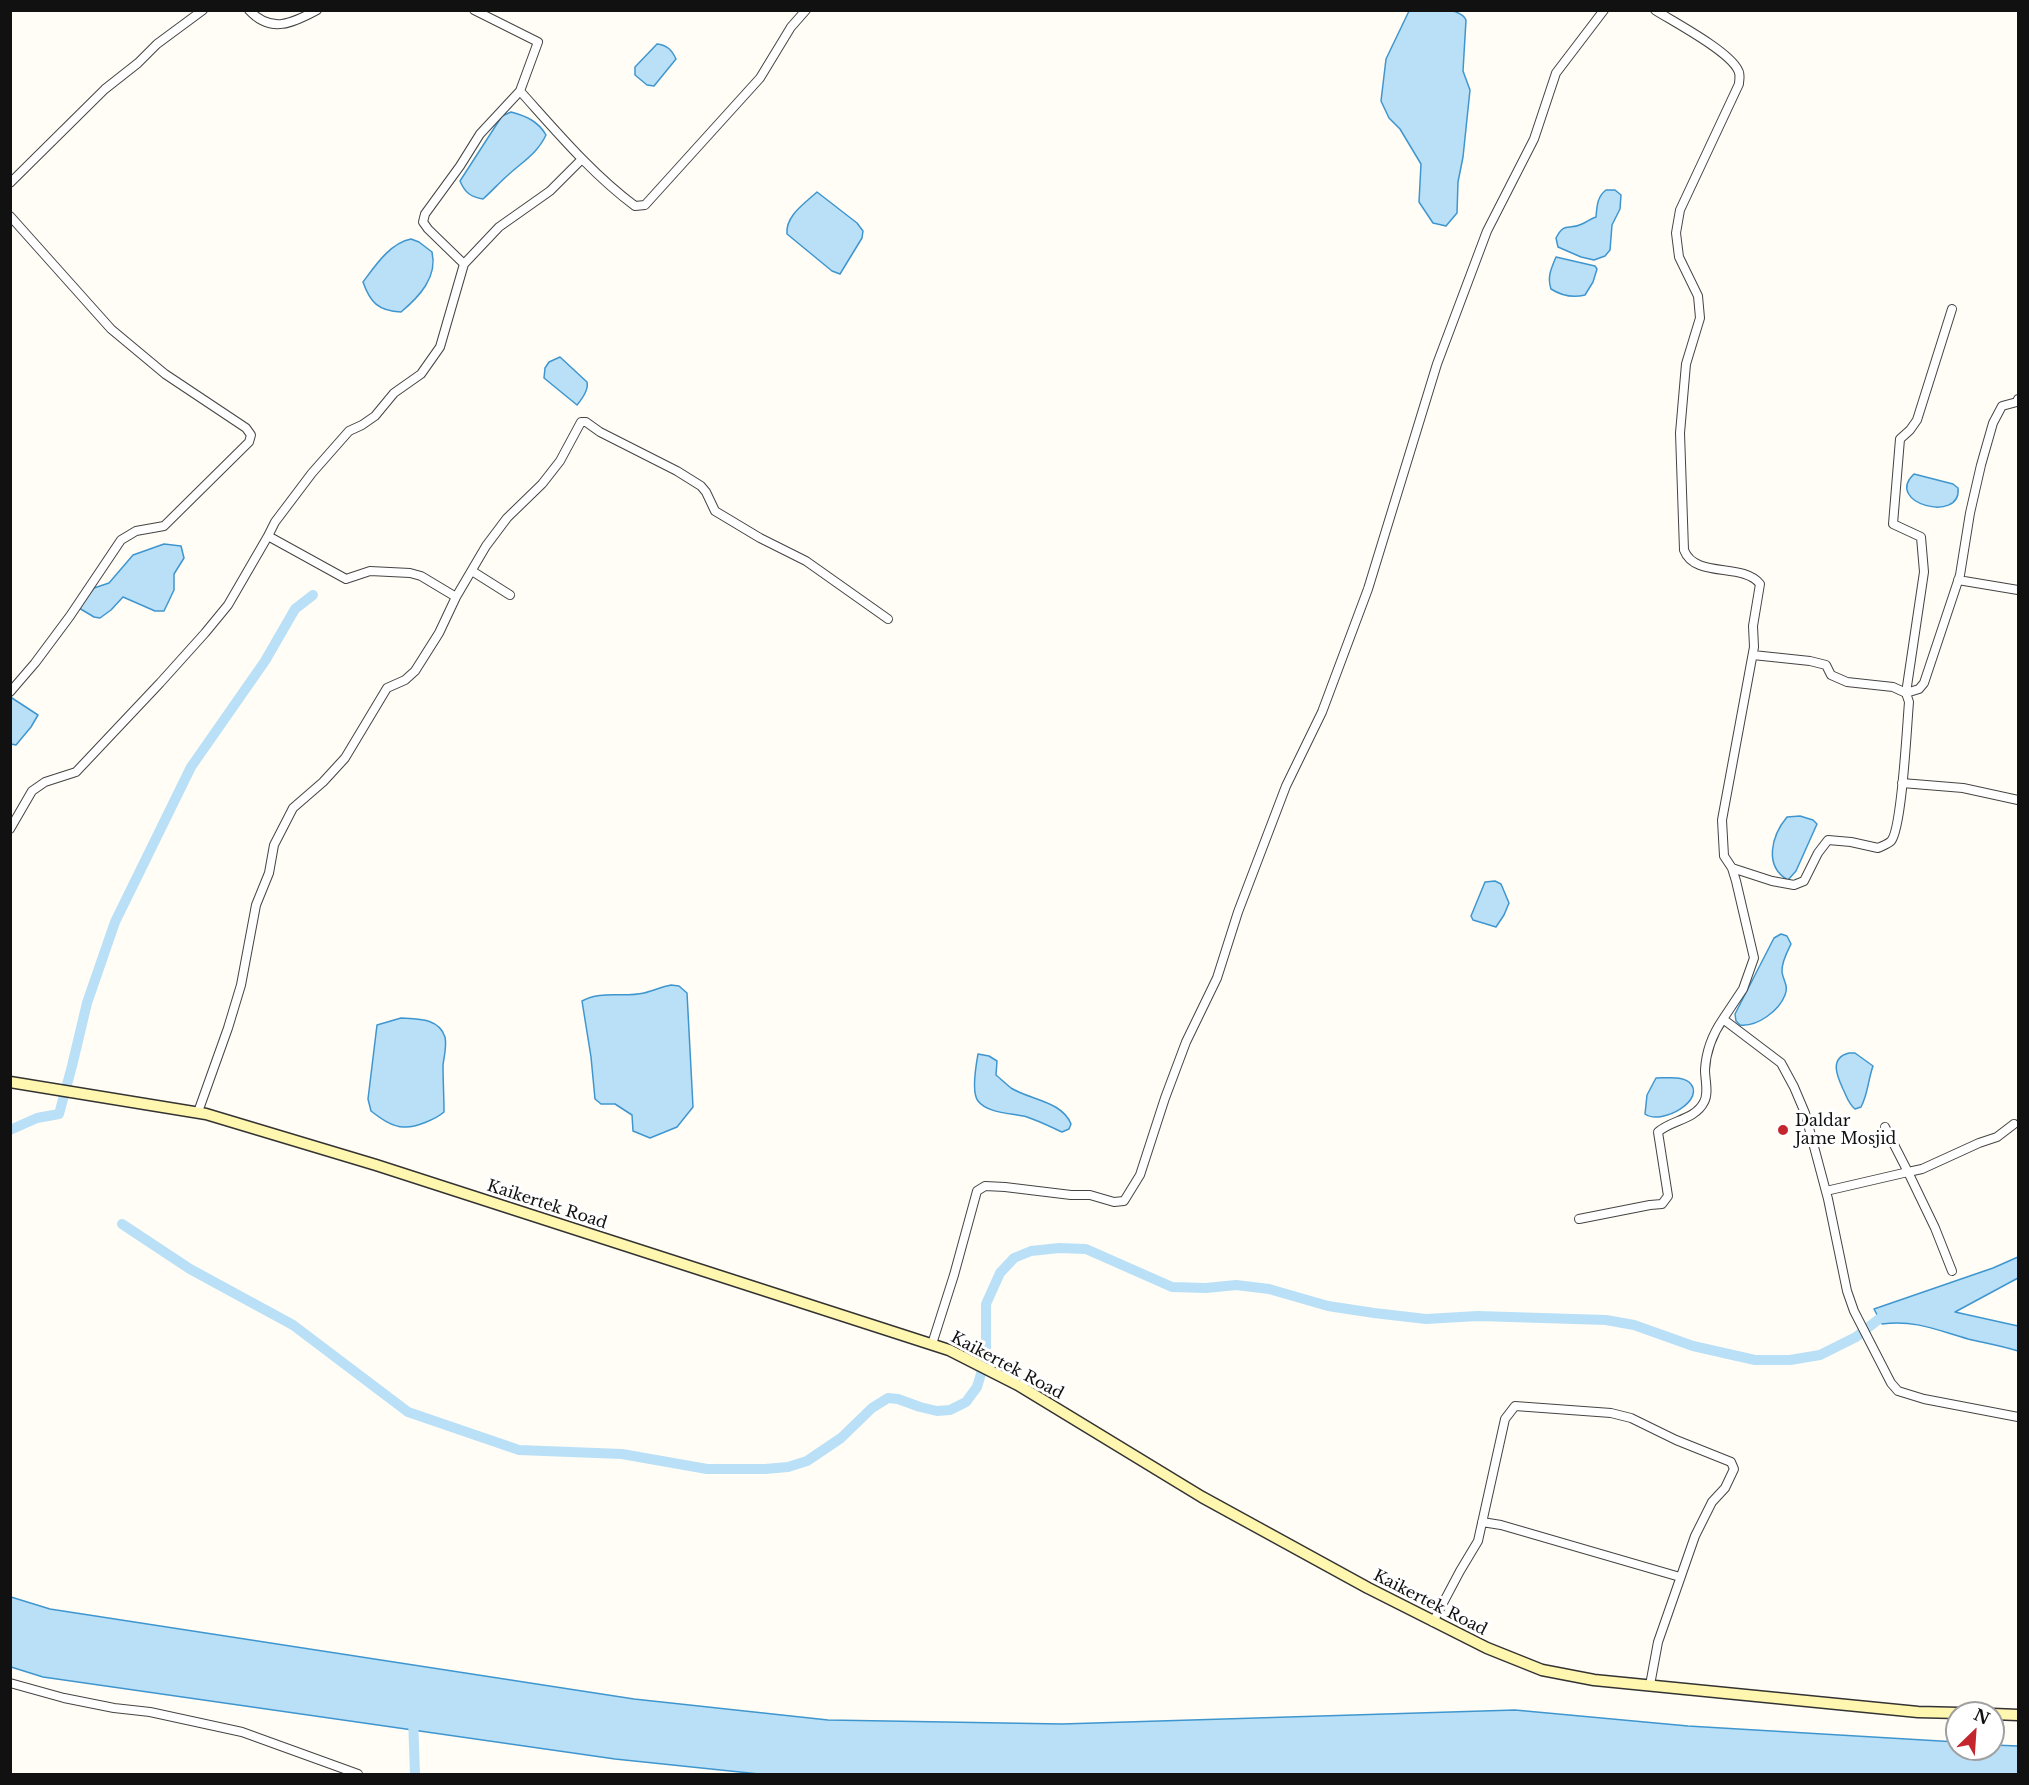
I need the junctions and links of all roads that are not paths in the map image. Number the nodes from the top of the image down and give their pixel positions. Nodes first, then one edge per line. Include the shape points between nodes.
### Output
1 (203, 10) edge
2 (249, 10) edge
3 (317, 10) edge
4 (474, 10) edge
5 (806, 10) edge
6 (1605, 10) edge
7 (1655, 10) edge
8 (520, 91) junction
9 (582, 159) junction
10 (10, 183) edge
11 (10, 216) edge
12 (464, 264) junction
13 (1952, 309) dead end
14 (2019, 399) edge
15 (268, 536) junction
16 (472, 571) junction
17 (1958, 580) junction
18 (2019, 590) edge
19 (510, 595) dead end
20 (456, 597) junction
21 (888, 619) dead end
22 (1753, 655) junction
23 (10, 692) edge
24 (1906, 693) junction
25 (1902, 783) junction
26 (2019, 800) edge
27 (10, 829) edge
28 (1732, 868) junction
29 (1723, 1018) junction
30 (10, 1082) edge
31 (198, 1112) junction
32 (2014, 1124) dead end
33 (1885, 1127) dead end
34 (1908, 1172) junction
35 (1826, 1191) junction
36 (1579, 1219) dead end
37 (1952, 1271) dead end
38 (932, 1344) junction
39 (2019, 1417) edge
40 (1482, 1521) junction
41 (1680, 1577) junction
42 (1433, 1622) junction
43 (10, 1683) edge
44 (1650, 1685) junction
45 (1945, 1713) edge
46 (358, 1774) edge

1 - 10 street via 105,89
2 - 3 street via 257,19 272,25 293,23
4 - 8 street via 538,42
5 - 9 street via 760,78 645,205 635,206
6 - 38 street via 1556,73 1534,139 1487,231 1437,364 1368,589 1322,712 1270,827 1217,978 1186,1042 1140,1175 1124,1201 1114,1202 1090,1195 1005,1187 985,1186 977,1191
7 - 22 street via 1720,52 1740,74 1739,84 1680,210 1676,233 1679,257 1698,296 1700,318 1686,364 1680,433 1684,550 1696,563 1755,577 1760,584
8 - 9 street
8 - 12 street via 480,134 424,214 423,222 428,229
9 - 12 street via 550,191 499,227
11 - 23 street via 111,329 165,374 251,435 249,442 164,526 136,531 121,540 70,616
12 - 15 street via 440,347 421,374 394,393 375,416 349,431 312,473
13 - 24 street via 1917,420 1900,439 1893,524 1920,537 1924,572
14 - 17 street via 2002,406 1993,423
15 - 20 street via 346,579 370,571 410,573
15 - 27 street via 228,605 205,633 76,772 45,782 32,791
16 - 19 street
16 - 20 street
16 - 21 street via 486,546 542,484 581,422 586,422 700,486 715,511 806,561
17 - 18 street
17 - 24 street via 1924,683 1919,690
20 - 31 street via 415,672 387,688 345,758 288,817 274,845 256,905 241,985
22 - 24 street via 1810,661 1826,665 1831,675 1847,682 1893,687
22 - 28 street via 1722,820 1724,856
24 - 25 street via 1909,702
25 - 26 street via 1963,788
25 - 28 street via 1897,827 1891,841 1878,848 1828,840 1804,881 1794,885
28 - 29 street via 1754,958 1743,989
29 - 35 street via 1780,1063 1805,1113
29 - 36 street via 1709,1043 1704,1103 1690,1116 1658,1132 1668,1196 1662,1204
30 - 31 main road, Kaikertek Road
31 - 38 main road, Kaikertek Road via 376,1165
32 - 34 street via 1997,1137
33 - 34 street
34 - 35 street
34 - 37 street
35 - 39 street via 1847,1291 1891,1383 1898,1391 1924,1399
38 - 42 main road, Kaikertek Road via 1018,1385 1202,1497
40 - 41 street
40 - 41 street via 1505,1419 1515,1406 1631,1418 1734,1465 1732,1477 1712,1502 1695,1536
40 - 42 street via 1478,1541
41 - 44 street via 1658,1642
42 - 44 main road, Kaikertek Road via 1551,1673
43 - 46 street via 64,1698 242,1732
44 - 45 main road, Kaikertek Road

